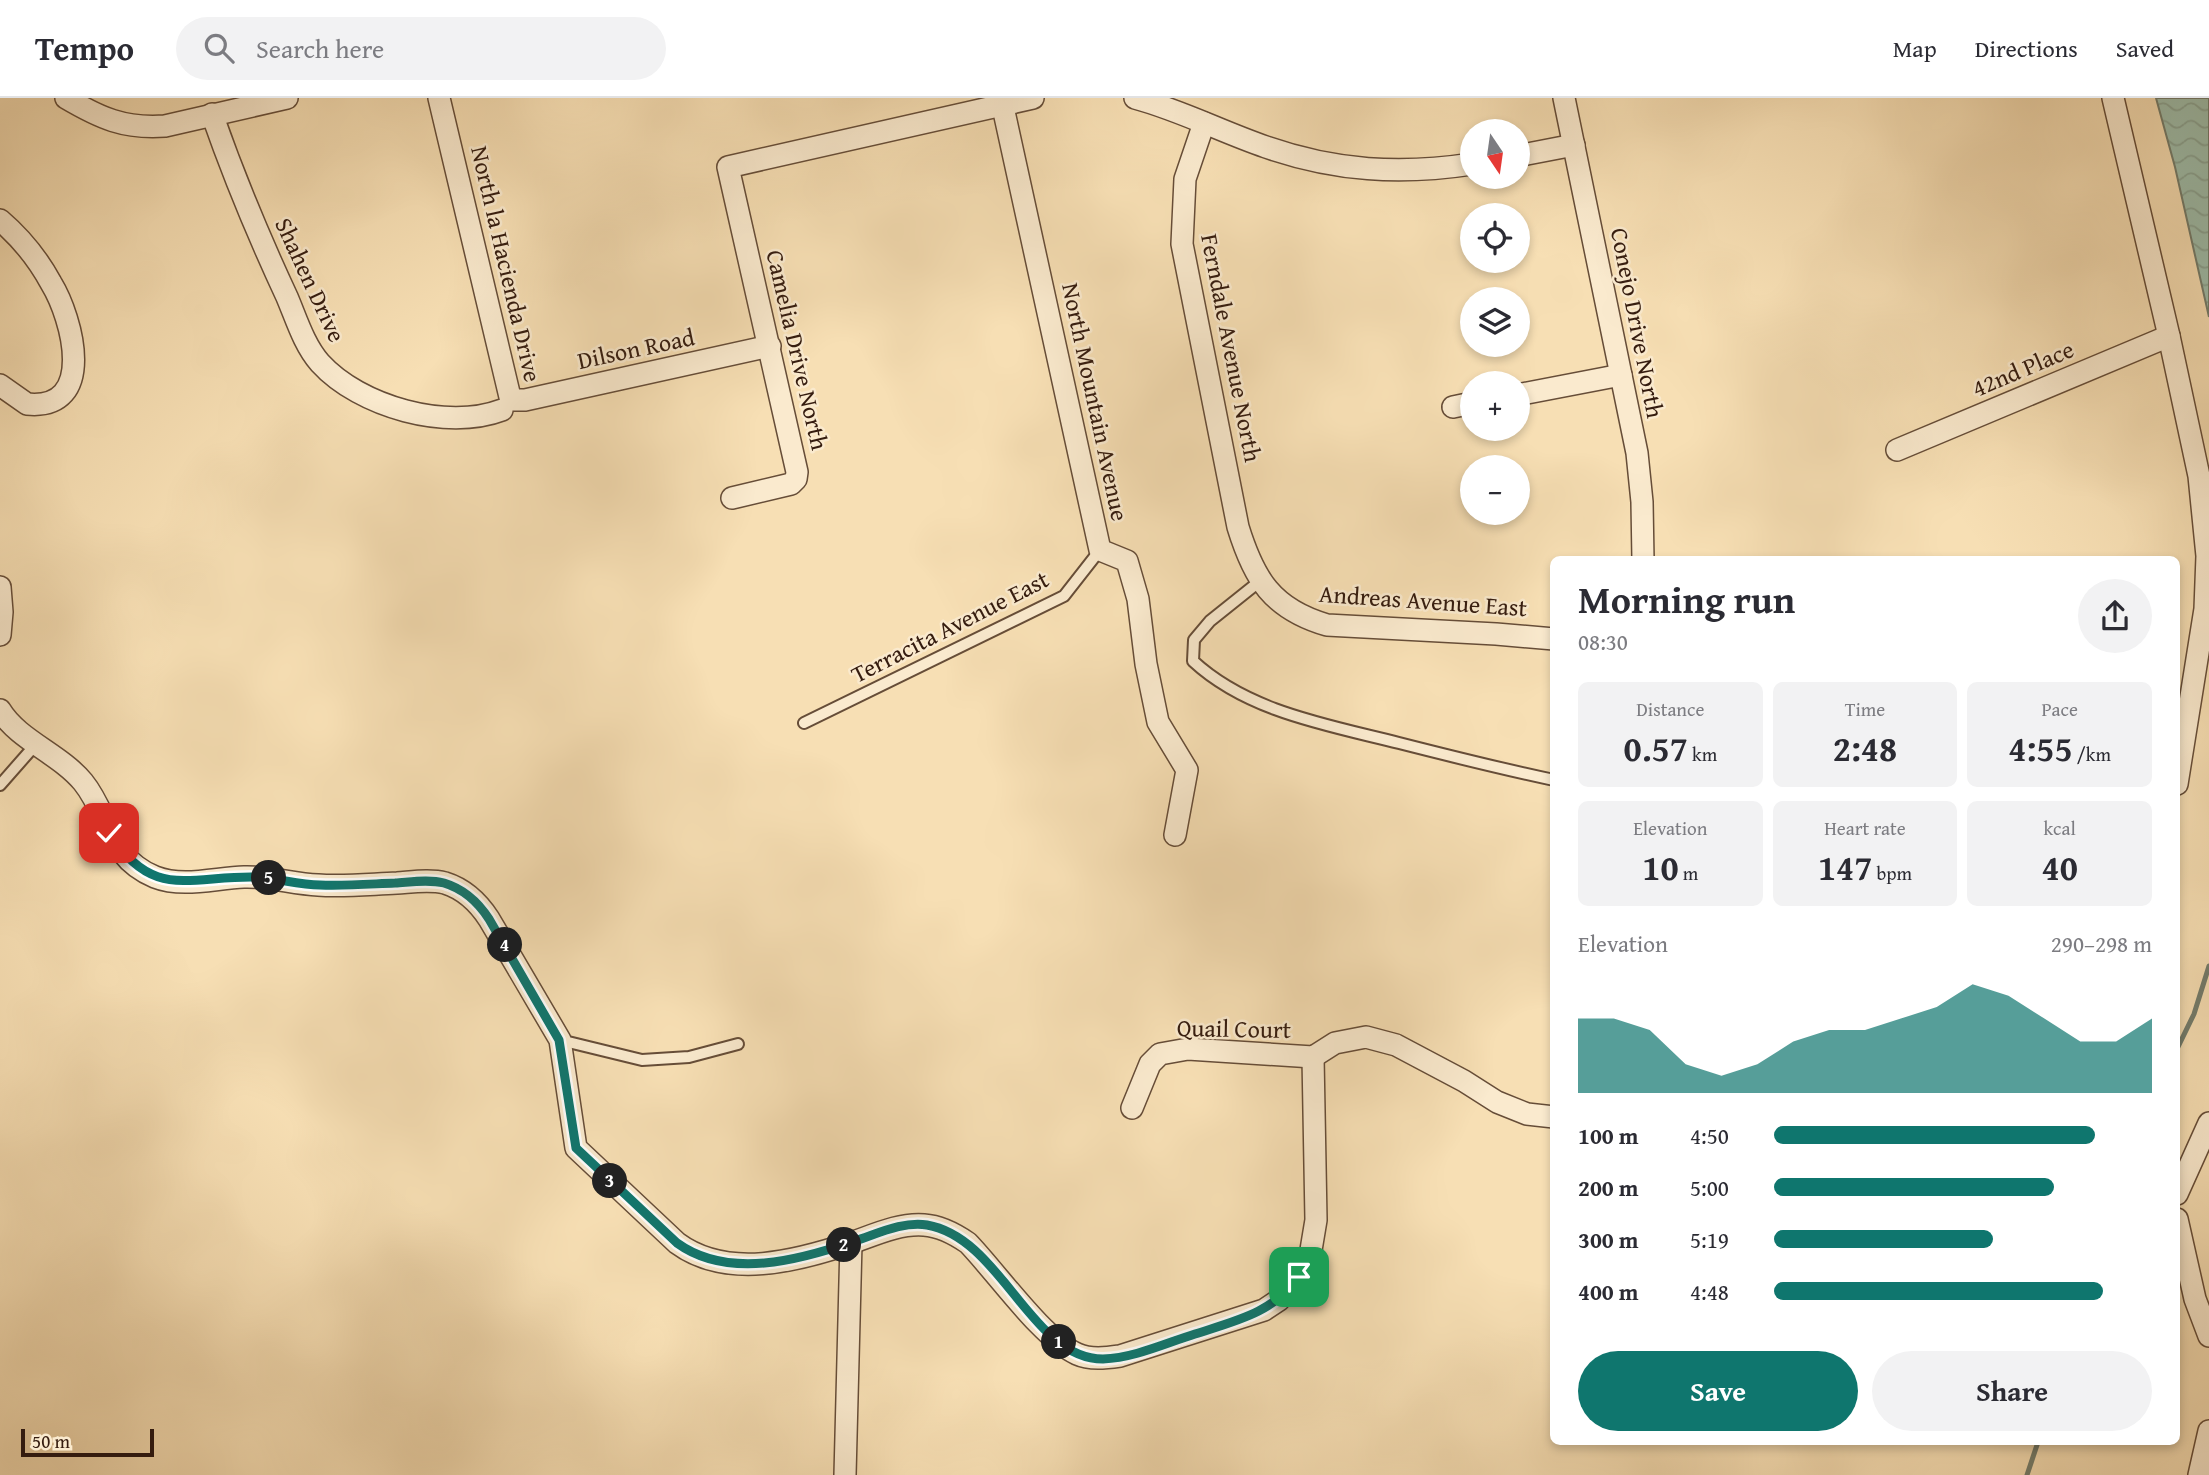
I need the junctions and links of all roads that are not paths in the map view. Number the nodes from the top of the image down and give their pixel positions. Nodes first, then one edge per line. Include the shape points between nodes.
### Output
1 (66, 98) edge
2 (287, 98) edge
3 (439, 98) edge
4 (1033, 98) edge
5 (1135, 98) edge
6 (1564, 98) edge
7 (2113, 98) edge
8 (1002, 101) edge
9 (212, 114) junction
10 (1204, 123) junction
11 (1574, 145) junction
12 (1530, 153) edge
13 (1460, 166) edge
14 (0, 220) edge
15 (2169, 336) junction
16 (770, 346) junction
17 (1621, 375) junction
18 (0, 385) edge
19 (1530, 392) edge
20 (507, 405) junction
21 (1897, 450) dead end
22 (732, 498) dead end
23 (1100, 550) junction
24 (1643, 556) edge
25 (1260, 581) junction
26 (0, 587) edge
27 (0, 635) edge
28 (1550, 639) edge
29 (2185, 694) edge
30 (0, 710) edge
31 (804, 723) dead end
32 (37, 743) junction
33 (2180, 750) edge
34 (1550, 779) edge
35 (0, 785) edge
36 (1175, 835) dead end
37 (559, 1040) junction
38 (738, 1044) dead end
39 (1313, 1057) junction
40 (1132, 1108) dead end
41 (1550, 1116) edge
42 (2209, 1123) edge
43 (2180, 1187) edge
44 (2180, 1232) edge
45 (851, 1243) junction
46 (2209, 1336) edge
47 (2209, 1431) edge
48 (845, 1475) edge
49 (2199, 1475) edge

1 - 9 street via 100,118 132,126 164,126
2 - 9 street
3 - 20 street, North la Hacienda Drive via 510,397
4 - 8 street
5 - 10 street
6 - 11 street, Conejo Drive North
7 - 15 street
8 - 16 street, Camelia Drive North via 728,167
8 - 23 street, North Mountain Avenue
9 - 20 street, Shahen Drive via 262,242 320,362 367,395 428,417 485,416
10 - 13 street via 1267,148 1322,162 1365,169
10 - 25 street, Ferndale Avenue North via 1185,179 1182,244 1238,527
11 - 12 street
11 - 17 street, Conejo Drive North
14 - 18 street via 34,255 52,284 70,332 74,363 66,393 56,401 27,404
15 - 21 street, 42nd Place
15 - 29 street via 2199,476 2207,556 2205,608
16 - 20 street, Dilson Road
16 - 22 street, Camelia Drive North via 796,479
17 - 19 street
17 - 24 street, Conejo Drive North via 1638,465
23 - 31 lane, Terracita Avenue East via 1064,596
23 - 36 street, North Mountain Avenue via 1127,561 1138,599 1158,722 1187,770
25 - 28 street, Andreas Avenue East via 1284,605 1327,625
25 - 34 lane via 1210,621 1194,640 1194,661 1208,674 1248,697 1306,720
26 - 27 street
29 - 33 street
30 - 32 street via 9,723
32 - 35 lane
32 - 37 street via 72,769 86,785 119,848 156,877 190,882 254,877 315,885 441,882 465,893 489,919
37 - 38 lane via 642,1060 689,1057
37 - 45 street via 576,1148 689,1252 707,1260 746,1265
39 - 40 street, Quail Court via 1174,1050 1160,1054 1150,1065
39 - 41 street, Quail Court via 1335,1044 1366,1037 1396,1045 1497,1102 1527,1114
39 - 45 street via 1316,1220 1310,1256 1279,1300 1247,1317 1120,1356 1080,1355 1053,1336 956,1235 911,1225
42 - 43 street
44 - 46 street via 2195,1299
45 - 48 street
47 - 49 street

